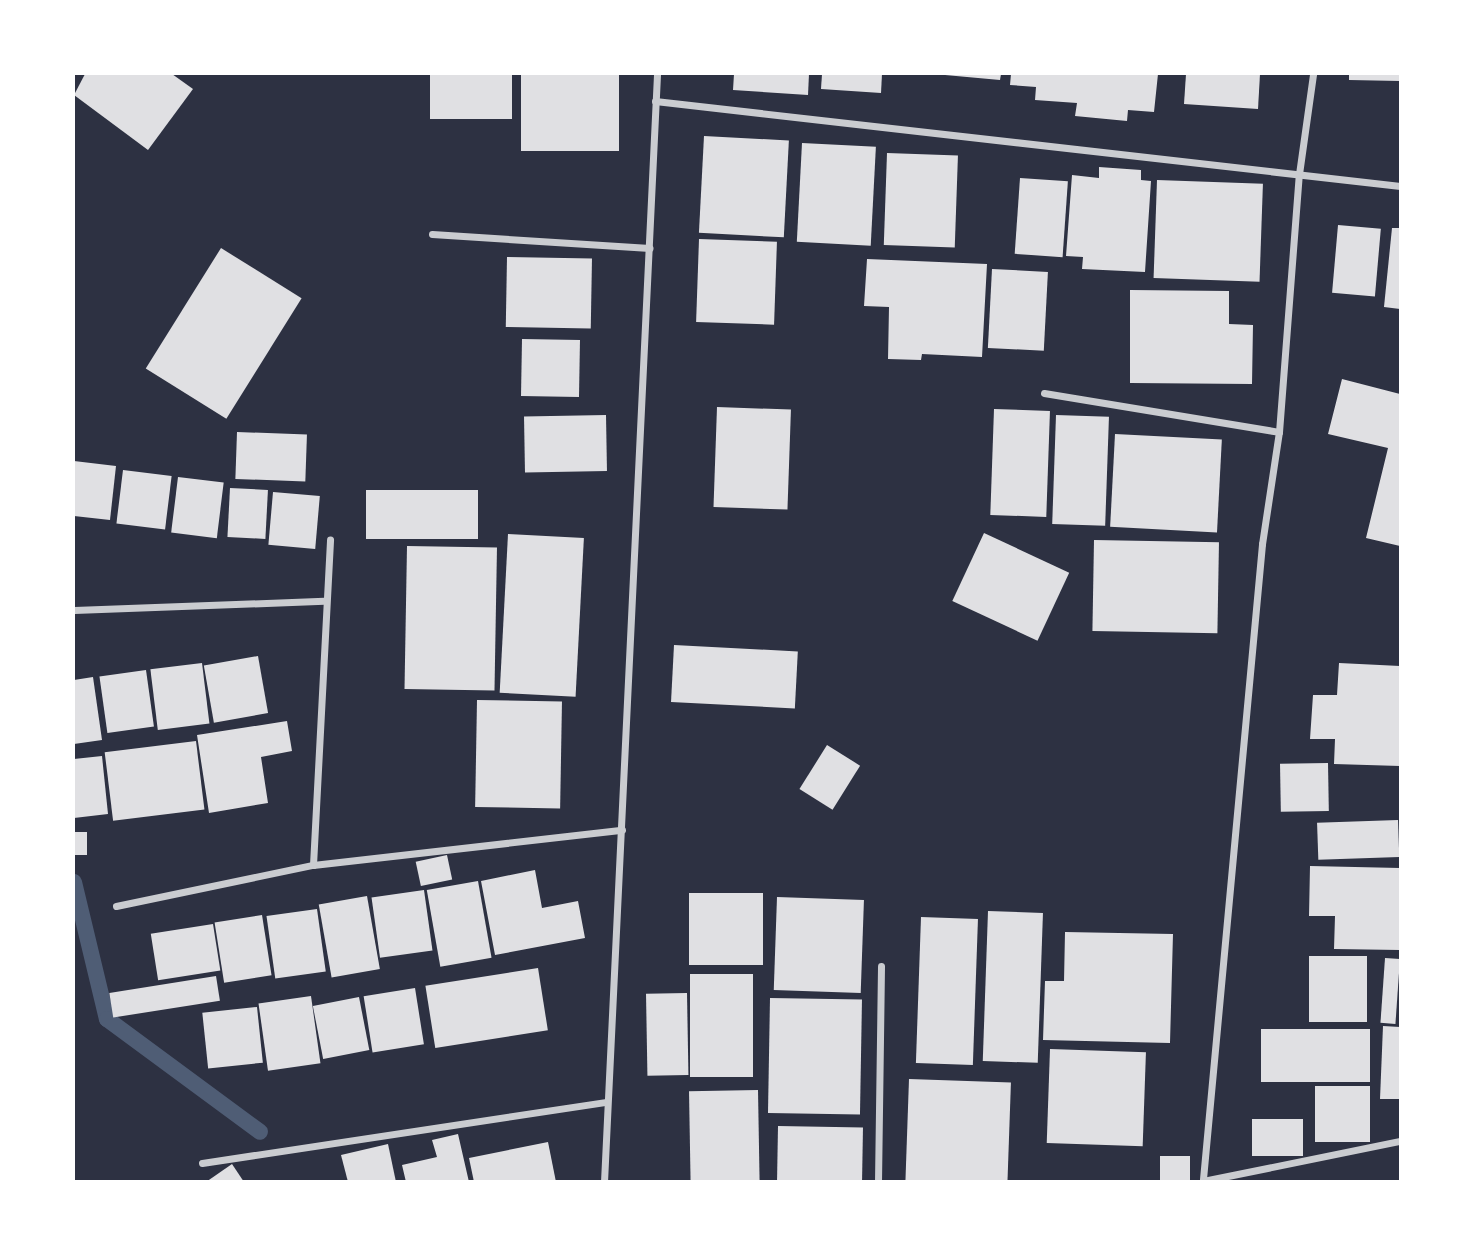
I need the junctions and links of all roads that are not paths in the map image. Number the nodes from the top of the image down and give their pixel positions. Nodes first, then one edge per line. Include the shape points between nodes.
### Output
1 (657, 74) edge
2 (1313, 74) edge
3 (655, 101) junction
4 (1299, 174) junction
5 (1401, 186) edge
6 (432, 234) dead end
7 (650, 248) junction
8 (1044, 393) dead end
9 (1279, 432) junction
10 (330, 539) dead end
11 (324, 601) junction
12 (74, 610) edge
13 (622, 830) junction
14 (313, 865) junction
15 (116, 906) dead end
16 (881, 966) dead end
17 (606, 1102) junction
18 (1401, 1141) edge
19 (202, 1163) dead end
20 (1203, 1180) edge
21 (604, 1181) edge
22 (878, 1181) edge

1 - 3 street
2 - 4 street
3 - 4 street
3 - 7 street
4 - 5 street
4 - 9 street
6 - 7 street
7 - 13 street
8 - 9 street
9 - 20 street via 1259,569
10 - 11 street
11 - 12 street
11 - 14 street
13 - 14 street
13 - 17 street
14 - 15 street
16 - 22 street
17 - 19 street
17 - 21 street
18 - 20 street

